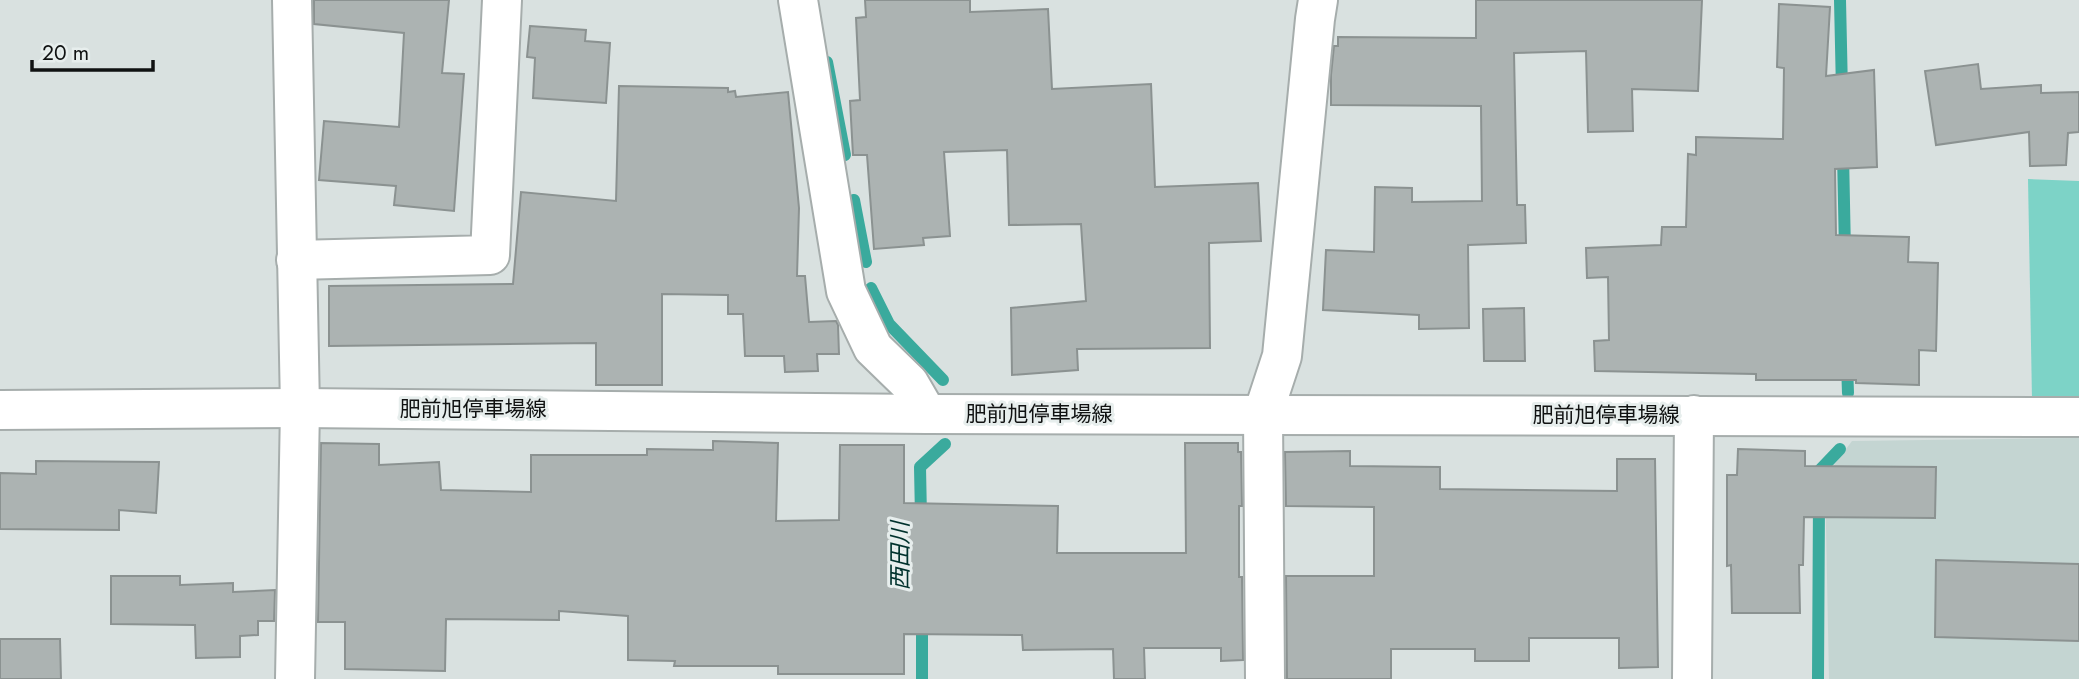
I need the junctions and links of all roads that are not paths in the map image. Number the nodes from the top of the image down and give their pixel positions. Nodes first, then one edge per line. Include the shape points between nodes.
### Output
1 (292, 0) edge
2 (502, 0) edge
3 (798, 0) edge
4 (1318, 0) edge
5 (296, 260) junction
6 (300, 408) junction
7 (0, 410) edge
8 (927, 414) junction
9 (1263, 414) junction
10 (1694, 415) junction
11 (2079, 417) edge
12 (295, 679) edge
13 (1265, 679) edge
14 (1692, 679) edge

1 - 5 street
2 - 5 street via 490,255
3 - 8 street via 846,291 873,348 909,383
4 - 9 street via 1282,356
5 - 6 street
6 - 7 street, 肥前旭停車場線
6 - 8 street, 肥前旭停車場線
6 - 12 street
8 - 9 street, 肥前旭停車場線
9 - 10 street, 肥前旭停車場線
9 - 13 street
10 - 11 street, 肥前旭停車場線
10 - 14 street

